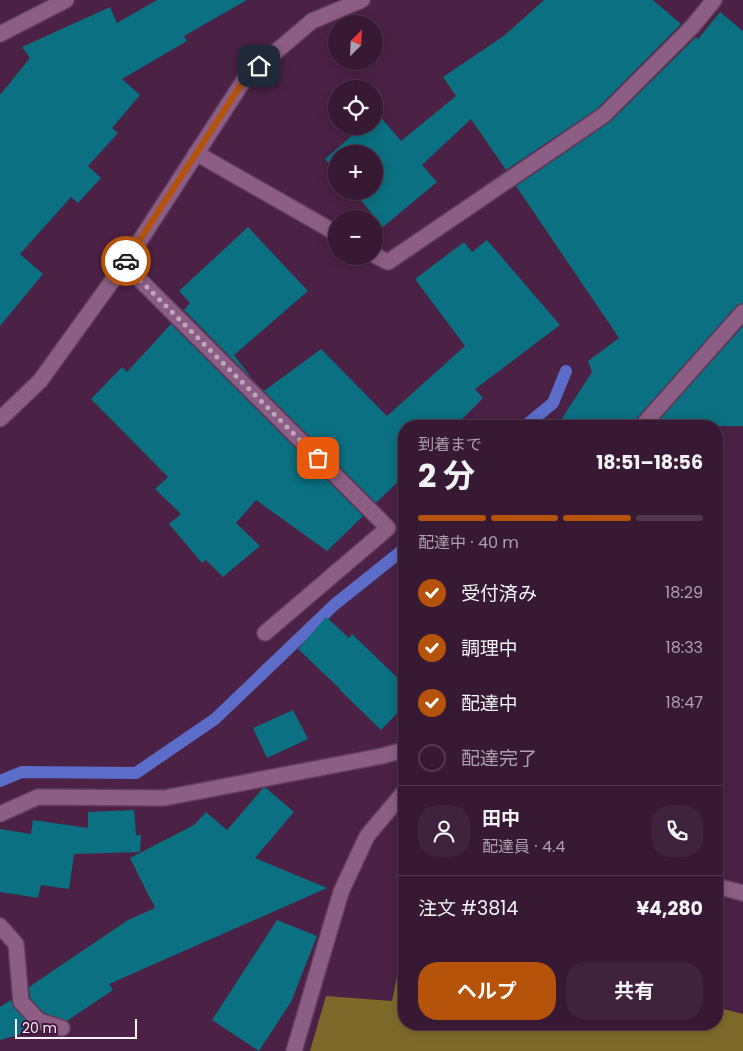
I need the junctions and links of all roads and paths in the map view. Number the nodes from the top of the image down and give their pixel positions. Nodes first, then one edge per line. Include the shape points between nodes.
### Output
1 (66, 0) edge
2 (362, 0) edge
3 (714, 0) edge
4 (0, 34) edge
5 (196, 153) junction
6 (328, 228) edge
7 (383, 259) edge
8 (124, 264) junction
9 (743, 312) edge
10 (0, 418) edge
11 (647, 420) edge
12 (266, 633) dead end
13 (398, 752) edge
14 (398, 799) edge
15 (0, 814) edge
16 (723, 888) edge
17 (743, 893) edge
18 (0, 926) edge
19 (62, 1028) dead end
20 (294, 1051) edge

1 - 4 street
2 - 5 street via 312,21 246,77
3 - 7 street via 692,27 604,115 388,262
5 - 6 street
5 - 8 street
8 - 10 street via 40,381
8 - 12 street via 388,528
9 - 11 street
13 - 15 street via 164,798 38,797
14 - 20 street via 367,836 341,892
16 - 17 street
18 - 19 street via 16,944 21,1002 39,1021

